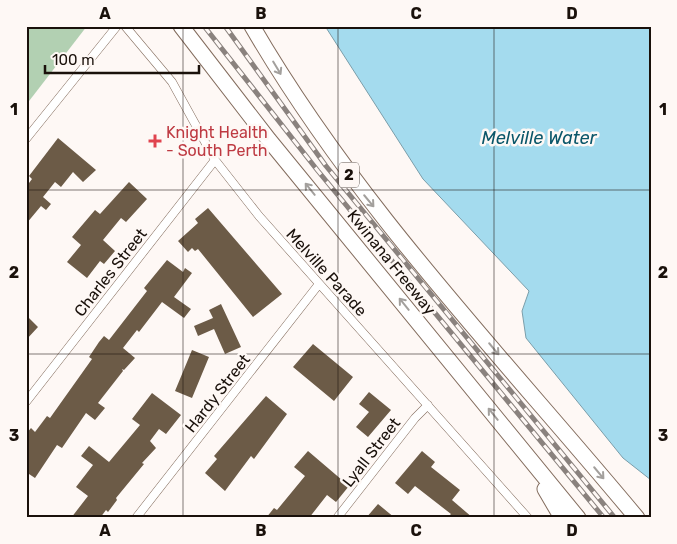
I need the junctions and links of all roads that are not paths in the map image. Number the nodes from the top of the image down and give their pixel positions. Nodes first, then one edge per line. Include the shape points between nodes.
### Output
1 (117, 26) edge
2 (126, 26) edge
3 (181, 26) edge
4 (252, 26) edge
5 (26, 139) edge
6 (215, 160) junction
7 (319, 284) junction
8 (26, 402) edge
9 (428, 405) junction
10 (523, 451) junction
11 (136, 518) edge
12 (338, 518) edge
13 (528, 518) edge
14 (562, 518) edge
15 (578, 518) edge
16 (637, 518) edge

1 - 5 street
2 - 6 street, Melville Parade via 172,82
10 -> 3 highway, Kwinana Freeway / 2 via 269,140
4 -> 16 highway, Kwinana Freeway / 2 via 296,100 360,190
6 - 7 street, Melville Parade
6 - 8 street, Charles Street
7 - 9 street, Melville Parade
7 - 11 street, Hardy Street
9 - 12 street, Lyall Street
9 - 13 street, Melville Parade
10 - 14 highway
10 - 15 highway, Kwinana Freeway / 2

